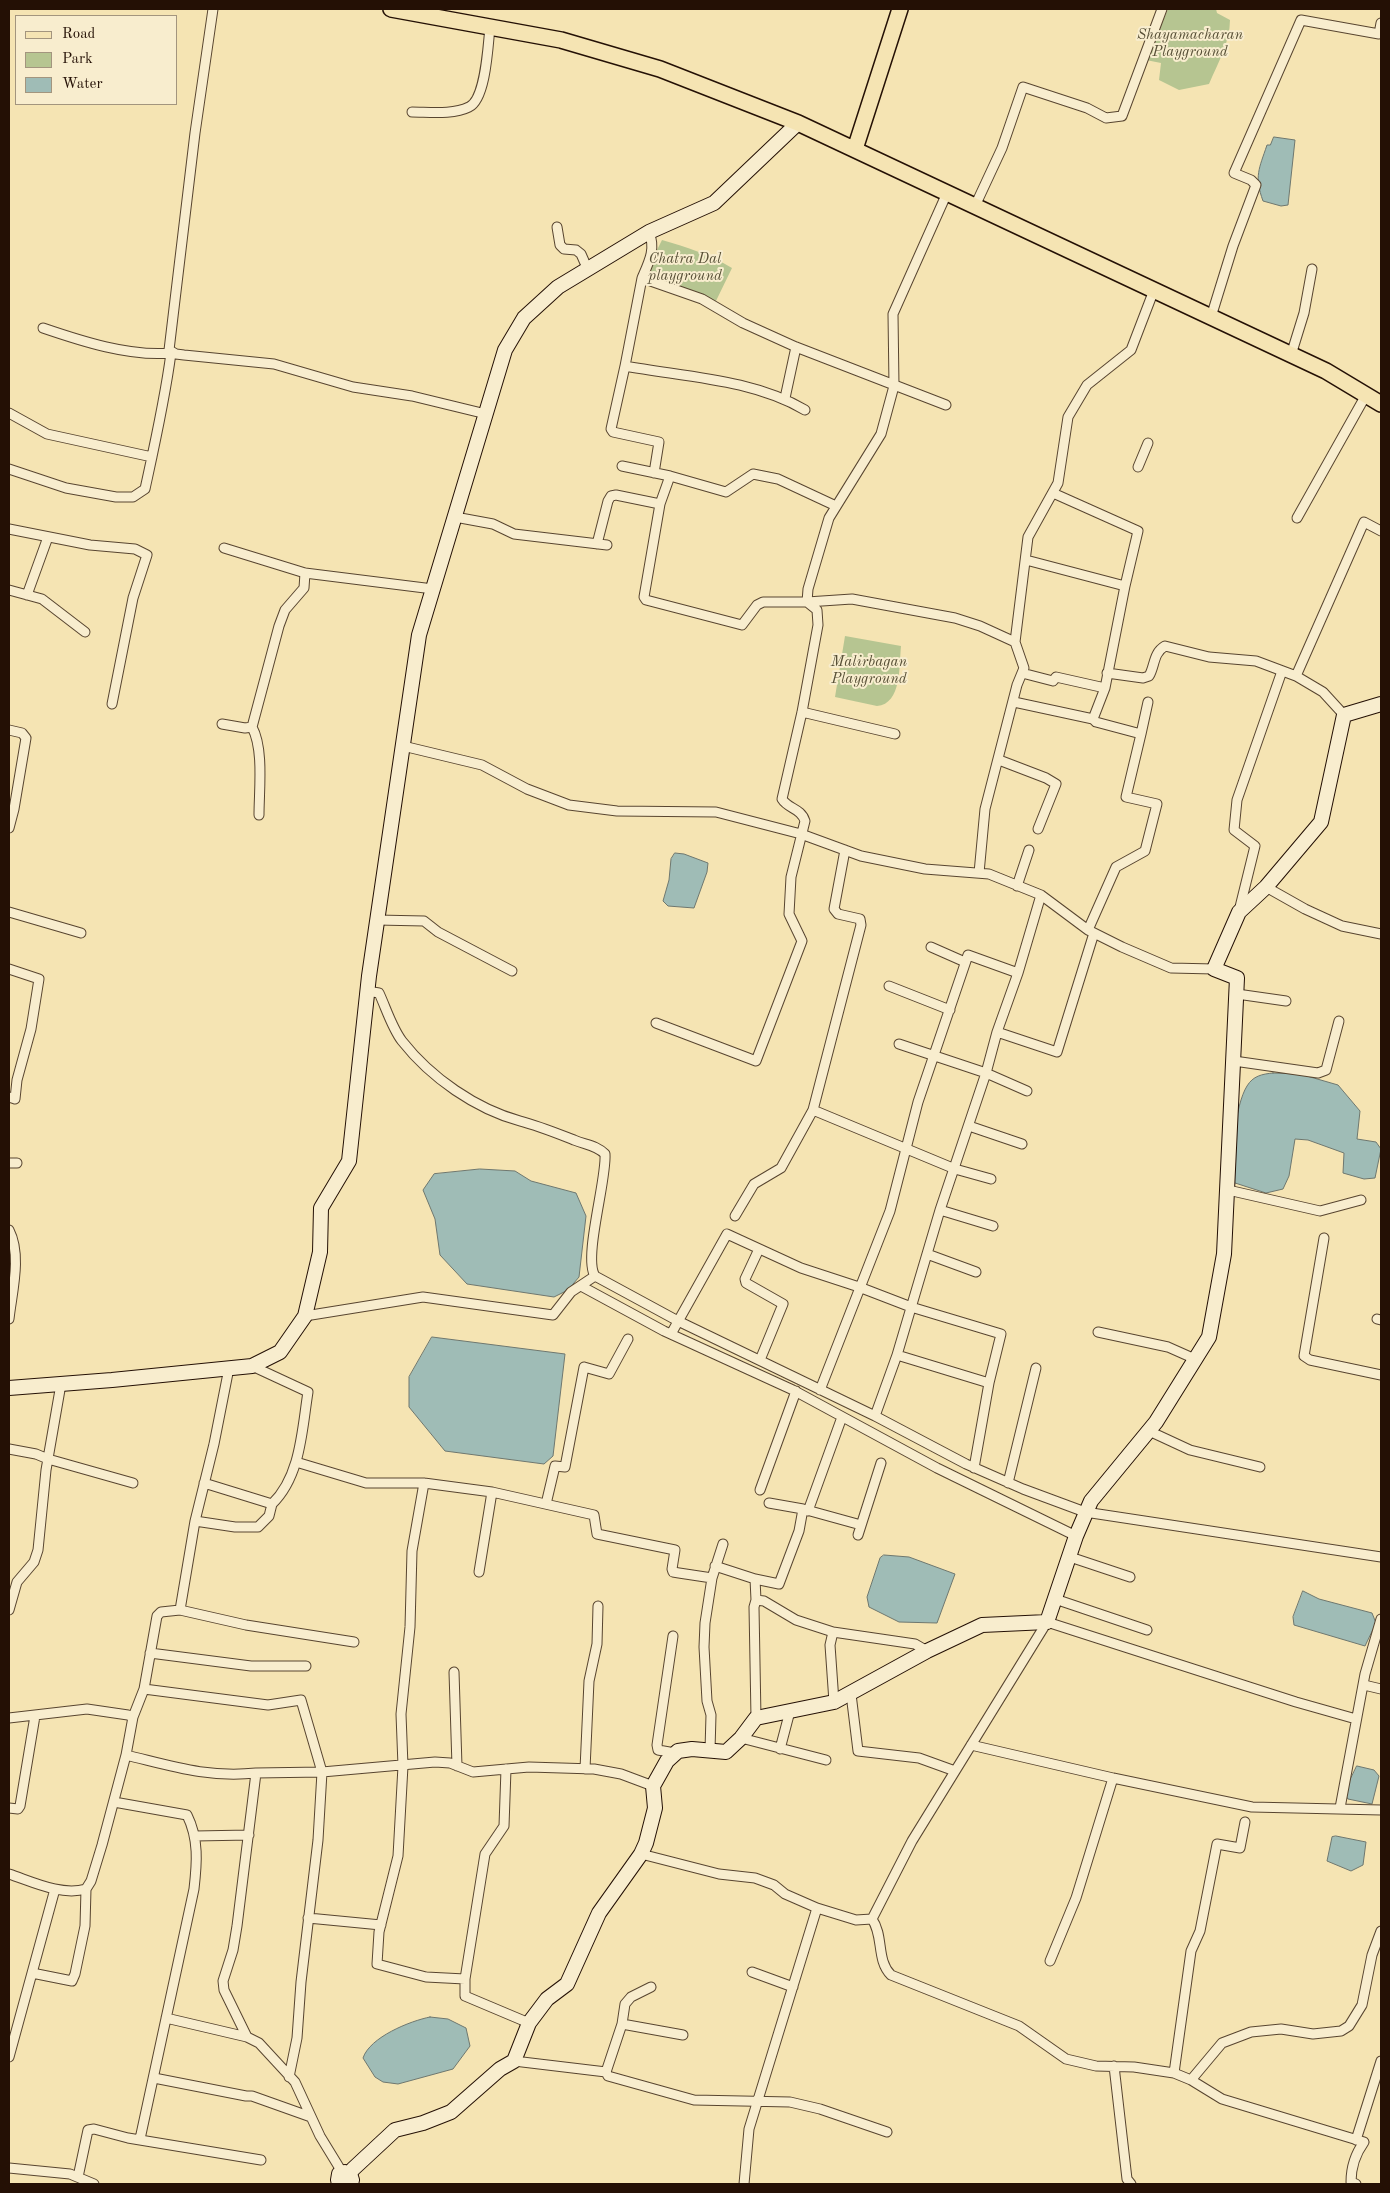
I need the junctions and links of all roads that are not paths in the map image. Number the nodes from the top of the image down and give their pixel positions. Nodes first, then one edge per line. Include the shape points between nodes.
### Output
1 (214, 9) edge
2 (390, 9) edge
3 (900, 9) edge
4 (1162, 9) edge
5 (1381, 23) edge
6 (490, 27) junction
7 (412, 112) dead end
8 (798, 123) junction
9 (855, 149) junction
10 (947, 193) junction
11 (975, 206) junction
12 (557, 227) dead end
13 (649, 232) junction
14 (1312, 269) dead end
15 (588, 270) junction
16 (642, 278) junction
17 (1154, 290) junction
18 (1211, 317) junction
19 (43, 328) dead end
20 (796, 347) junction
21 (171, 353) junction
22 (1291, 355) junction
23 (625, 366) junction
24 (894, 386) junction
25 (1366, 395) junction
26 (784, 398) junction
27 (1381, 404) edge
28 (946, 405) dead end
29 (806, 410) dead end
30 (9, 413) edge
31 (486, 414) junction
32 (1148, 443) dead end
33 (152, 457) junction
34 (622, 466) dead end
35 (1138, 467) dead end
36 (10, 471) edge
37 (654, 473) junction
38 (670, 476) junction
39 (1052, 493) junction
40 (660, 504) junction
41 (836, 506) junction
42 (455, 517) junction
43 (1297, 518) dead end
44 (9, 529) edge
45 (1381, 531) edge
46 (48, 537) junction
47 (224, 548) dead end
48 (1026, 560) junction
49 (305, 573) junction
50 (1125, 586) junction
51 (433, 589) junction
52 (9, 590) edge
53 (27, 595) junction
54 (807, 602) junction
55 (85, 632) dead end
56 (1015, 642) junction
57 (1282, 671) junction
58 (1022, 673) junction
59 (1107, 673) junction
60 (1296, 676) junction
61 (1105, 688) junction
62 (1014, 702) junction
63 (1148, 702) dead end
64 (112, 704) dead end
65 (1381, 704) edge
66 (802, 712) junction
67 (1344, 715) junction
68 (1093, 719) junction
69 (222, 724) dead end
70 (252, 727) junction
71 (9, 730) edge
72 (895, 734) dead end
73 (1141, 734) junction
74 (403, 746) junction
75 (999, 760) junction
76 (259, 815) dead end
77 (9, 828) edge
78 (1038, 829) dead end
79 (801, 834) junction
80 (846, 850) junction
81 (1030, 850) dead end
82 (980, 874) junction
83 (1017, 886) junction
84 (1266, 887) junction
85 (1041, 894) junction
86 (9, 912) edge
87 (1239, 912) junction
88 (377, 920) junction
89 (1091, 931) junction
90 (81, 933) dead end
91 (1381, 934) edge
92 (931, 947) dead end
93 (965, 962) junction
94 (9, 969) edge
95 (1214, 969) junction
96 (512, 971) dead end
97 (1018, 973) junction
98 (889, 986) dead end
99 (367, 991) junction
100 (1236, 994) junction
101 (1286, 1001) dead end
102 (950, 1010) junction
103 (1339, 1021) dead end
104 (656, 1023) dead end
105 (997, 1032) junction
106 (899, 1044) dead end
107 (935, 1056) junction
108 (1234, 1061) junction
109 (986, 1073) junction
110 (1027, 1091) dead end
111 (9, 1097) edge
112 (813, 1110) junction
113 (969, 1126) junction
114 (1022, 1144) dead end
115 (906, 1150) junction
116 (955, 1169) junction
117 (991, 1179) dead end
118 (1228, 1190) junction
119 (1361, 1200) dead end
120 (940, 1210) junction
121 (735, 1216) dead end
122 (993, 1226) dead end
123 (9, 1230) edge
124 (1324, 1238) dead end
125 (759, 1249) junction
126 (927, 1254) junction
127 (976, 1272) dead end
128 (595, 1276) junction
129 (581, 1286) junction
130 (859, 1287) junction
131 (11, 1291) edge
132 (911, 1307) junction
133 (305, 1316) junction
134 (9, 1319) edge
135 (678, 1321) junction
136 (1098, 1332) dead end
137 (671, 1334) junction
138 (628, 1339) dead end
139 (897, 1355) junction
140 (1195, 1359) junction
141 (760, 1360) junction
142 (252, 1366) junction
143 (229, 1368) junction
144 (1036, 1368) dead end
145 (1381, 1375) edge
146 (989, 1383) junction
147 (61, 1384) junction
148 (9, 1388) edge
149 (820, 1390) junction
150 (796, 1391) junction
151 (875, 1416) junction
152 (842, 1417) junction
153 (1149, 1431) junction
154 (9, 1449) edge
155 (48, 1460) junction
156 (296, 1462) junction
157 (881, 1463) dead end
158 (1260, 1467) dead end
159 (974, 1468) junction
160 (424, 1482) junction
161 (134, 1483) dead end
162 (204, 1483) junction
163 (1008, 1483) junction
164 (760, 1490) dead end
165 (492, 1492) junction
166 (769, 1503) dead end
167 (272, 1504) junction
168 (546, 1504) junction
169 (806, 1510) junction
170 (1085, 1512) junction
171 (195, 1521) junction
172 (861, 1525) junction
173 (858, 1535) dead end
174 (1076, 1536) junction
175 (723, 1544) dead end
176 (1070, 1557) junction
177 (1381, 1557) edge
178 (715, 1566) junction
179 (479, 1572) dead end
180 (1130, 1577) dead end
181 (712, 1578) junction
182 (755, 1579) junction
183 (1056, 1598) junction
184 (756, 1600) junction
185 (598, 1606) dead end
186 (9, 1610) edge
187 (180, 1610) junction
188 (1381, 1619) edge
189 (1047, 1622) junction
190 (1147, 1630) dead end
191 (833, 1632) junction
192 (673, 1636) dead end
193 (354, 1642) dead end
194 (927, 1651) junction
195 (150, 1653) junction
196 (306, 1666) dead end
197 (454, 1672) dead end
198 (1364, 1685) junction
199 (144, 1689) junction
200 (1381, 1689) edge
201 (851, 1694) junction
202 (834, 1702) junction
203 (790, 1711) junction
204 (35, 1716) junction
205 (133, 1717) junction
206 (9, 1718) edge
207 (756, 1718) junction
208 (1356, 1719) junction
209 (742, 1738) junction
210 (971, 1745) junction
211 (780, 1749) junction
212 (710, 1750) junction
213 (675, 1754) junction
214 (126, 1755) junction
215 (826, 1760) dead end
216 (403, 1766) junction
217 (457, 1766) junction
218 (506, 1769) junction
219 (585, 1769) junction
220 (955, 1771) junction
221 (322, 1772) junction
222 (256, 1773) junction
223 (1113, 1778) junction
224 (653, 1786) junction
225 (114, 1802) junction
226 (9, 1808) edge
227 (1340, 1808) junction
228 (1381, 1810) edge
229 (1245, 1822) dead end
230 (249, 1835) junction
231 (195, 1836) junction
232 (641, 1854) junction
233 (9, 1874) edge
234 (55, 1889) junction
235 (86, 1889) junction
236 (817, 1908) junction
237 (308, 1918) junction
238 (872, 1919) junction
239 (381, 1925) junction
240 (1381, 1931) edge
241 (1050, 1961) dead end
242 (752, 1972) dead end
243 (32, 1973) junction
244 (465, 1978) junction
245 (651, 1987) dead end
246 (793, 1987) junction
247 (166, 2018) junction
248 (529, 2023) junction
249 (622, 2024) junction
250 (683, 2035) dead end
251 (247, 2037) junction
252 (9, 2057) edge
253 (1381, 2060) edge
254 (514, 2061) junction
255 (1114, 2066) junction
256 (606, 2072) junction
257 (1174, 2073) junction
258 (289, 2077) junction
259 (154, 2078) junction
260 (1192, 2080) junction
261 (758, 2101) junction
262 (311, 2117) junction
263 (887, 2132) dead end
264 (140, 2139) junction
265 (1356, 2140) junction
266 (261, 2160) dead end
267 (9, 2168) edge
268 (78, 2177) junction
269 (342, 2180) edge
270 (94, 2184) edge
271 (744, 2184) edge
272 (1131, 2184) edge
273 (1356, 2184) edge

1 - 21 street via 177,276
2 - 6 main road
3 - 9 main road
4 - 11 street via 1122,116 1106,118 1087,108 1023,87 1002,148
5 - 18 street via 1379,34 1301,20 1234,173 1256,185
6 - 7 street via 481,90 475,103 457,110
6 - 8 main road via 561,40 660,69
8 - 9 main road
8 - 13 street via 714,203
9 - 10 main road
10 - 11 main road
10 - 24 street via 893,314
11 - 17 main road
12 - 15 street via 560,245 581,254
13 - 15 street
13 - 16 street via 653,242 652,256
14 - 22 street via 1304,313
15 - 31 street via 558,287 524,318 505,350
16 - 20 street via 702,299 743,323
16 - 23 street
17 - 18 main road
17 - 39 street via 1131,350 1087,385 1068,417 1058,483
18 - 22 main road
19 - 21 street via 92,344
20 - 24 street
20 - 26 street
21 - 31 street via 274,364 353,386
21 - 33 street via 165,403
22 - 25 main road
23 - 26 street via 751,388
23 - 37 street via 611,429 659,442
24 - 28 street
24 - 41 street via 881,434
25 - 27 main road
25 - 43 street
26 - 29 street
30 - 33 street via 47,434
31 - 42 street
32 - 35 street
33 - 36 street via 145,489 133,497 66,488
34 - 37 street
37 - 38 street
38 - 40 street
38 - 41 street via 726,492 753,474 778,479
39 - 48 street via 1028,536
39 - 50 street via 1138,531
40 - 42 street via 611,496 602,544 514,534 492,524
40 - 54 street via 646,600 742,625 763,602
41 - 54 street via 829,518
42 - 51 street
44 - 46 street
45 - 60 street via 1364,522
46 - 53 street
46 - 64 street via 135,548 147,555 133,598
47 - 49 street
48 - 50 street
48 - 56 street
49 - 51 street
49 - 70 street via 304,588 285,610 279,626
50 - 59 street
51 - 74 street via 419,635
52 - 53 street
53 - 55 street via 42,599
54 - 56 street via 852,599 936,613 980,626
54 - 66 street via 817,610 818,625
56 - 58 street via 1024,668
57 - 59 street via 1256,661 1210,657 1165,646 1156,655 1149,676
57 - 60 street
57 - 87 street via 1237,800 1234,830 1255,846
58 - 61 street
58 - 62 street
59 - 61 street
60 - 67 street via 1323,692
61 - 68 street
62 - 68 street
62 - 75 street
63 - 73 street
65 - 67 street
66 - 72 street
66 - 79 street via 782,799 803,816 805,821
67 - 84 street via 1321,822
68 - 73 street
69 - 70 street
70 - 76 street via 256,734 260,770
71 - 77 street via 22,733 26,738
73 - 89 street via 1126,797 1157,804 1145,851 1116,867
74 - 79 street via 482,765 527,790 569,805 617,811 716,812
74 - 88 street
75 - 78 street via 1056,784
75 - 82 street via 986,809
79 - 80 street
79 - 104 street via 791,877 789,914 802,941 756,1061
80 - 82 street via 925,869
80 - 112 street via 834,909 838,914 860,919 861,925
81 - 83 street
82 - 83 street via 989,874
83 - 85 street
84 - 87 street
84 - 91 street via 1305,910 1342,926
85 - 89 street
85 - 97 street
86 - 90 street
87 - 95 street
88 - 96 street via 424,921 438,932
88 - 99 street
89 - 95 street via 1171,968
89 - 105 street via 1058,1052
92 - 93 street
93 - 97 street via 968,955
93 - 102 street
94 - 111 street via 39,979 15,1099
95 - 100 street via 1237,978
97 - 105 street
98 - 102 street
99 - 128 street via 379,993 401,1040 423,1064 458,1092 502,1116 598,1147 605,1154 592,1265
99 - 133 street via 349,1162 321,1208 320,1252
100 - 101 street
100 - 108 street
102 - 107 street
103 - 108 street via 1326,1070 1318,1073
105 - 109 street
106 - 107 street
107 - 109 street
107 - 115 street via 918,1102
108 - 118 street
109 - 110 street
109 - 113 street
112 - 115 street
112 - 121 street via 781,1168 754,1184
113 - 114 street
113 - 116 street
115 - 116 street
115 - 130 street via 890,1211
116 - 117 street
116 - 120 street
118 - 119 street via 1320,1212
118 - 140 street via 1224,1254 1208,1336
120 - 122 street
120 - 126 street
123 - 131 street via 15,1246
124 - 145 street via 1304,1356
125 - 130 street via 801,1268
125 - 135 street via 726,1234
125 - 141 street via 746,1283 784,1304
126 - 127 street
126 - 132 street
128 - 129 street
128 - 135 street
129 - 133 street via 571,1292 552,1315 424,1297
129 - 137 street
130 - 132 street
130 - 149 street
131 - 134 street
132 - 139 street
132 - 146 street via 1001,1334
133 - 142 street via 280,1352
135 - 137 street
135 - 141 street
136 - 140 street via 1168,1348
137 - 150 street
138 - 168 street via 609,1374 584,1367 565,1467 555,1466
139 - 146 street
139 - 151 street
140 - 153 street
141 - 149 street
142 - 143 street
142 - 156 street via 308,1392
143 - 147 street
143 - 162 street
144 - 163 street
146 - 159 street
147 - 148 street
147 - 155 street
149 - 151 street
150 - 152 street
150 - 164 street
151 - 159 street
152 - 169 street
152 - 174 street
153 - 158 street via 1190,1450
153 - 170 street
154 - 155 street via 36,1454
155 - 161 street
155 - 186 street via 38,1550 34,1562 17,1582
156 - 160 street via 366,1483
156 - 167 street via 284,1490
157 - 172 street
159 - 163 street
160 - 165 street
160 - 216 street via 412,1551 410,1627 401,1714
162 - 167 street
162 - 171 street
163 - 170 street
165 - 168 street
165 - 179 street
166 - 169 street
167 - 171 street via 269,1516 258,1527
168 - 181 street via 594,1514 597,1534 675,1550 673,1572
169 - 172 street
169 - 182 street via 779,1584
170 - 174 street
170 - 177 street
171 - 187 street
172 - 173 street
174 - 176 street
175 - 178 street
176 - 180 street
176 - 183 street
178 - 181 street
178 - 182 street
181 - 212 street via 704,1647 707,1701 711,1715
182 - 184 street
183 - 189 street
183 - 190 street
184 - 191 street via 764,1601 796,1620
184 - 207 street
185 - 219 street via 596,1644 589,1681
187 - 193 street via 246,1625
187 - 195 street via 161,1612 157,1616
188 - 198 street
189 - 194 street via 982,1625
189 - 208 street
189 - 210 street
191 - 194 street via 915,1644
191 - 202 street via 830,1645
192 - 213 street via 657,1745 658,1750
194 - 201 street
195 - 196 street via 251,1666
195 - 199 street
197 - 217 street
198 - 200 street
198 - 208 street
199 - 205 street
199 - 221 street via 268,1705 301,1700
201 - 202 street
201 - 220 street via 858,1751 919,1758
202 - 203 street
203 - 207 street
203 - 211 street
204 - 205 street via 87,1709
204 - 206 street
204 - 226 street via 20,1806 18,1809
205 - 214 street
207 - 209 street
208 - 227 street
209 - 211 street
209 - 212 street via 726,1752
210 - 220 street
210 - 223 street
211 - 215 street
212 - 213 street via 692,1749
213 - 224 street
214 - 222 street via 168,1767 203,1772
214 - 225 street
216 - 217 street via 435,1762
216 - 221 street
216 - 239 street via 398,1856
217 - 218 street via 473,1772
218 - 219 street
218 - 244 street via 504,1826 485,1854
219 - 224 street via 621,1774
220 - 238 street via 912,1841
221 - 222 street
221 - 237 street via 318,1840
222 - 230 street
223 - 227 street via 1252,1807
223 - 241 street via 1076,1898
224 - 232 street via 655,1808
225 - 231 street via 187,1815
225 - 235 street via 91,1882
227 - 228 street
229 - 257 street via 1240,1848 1217,1844 1200,1931 1191,1951
230 - 231 street
230 - 251 street via 233,1950 223,1981 224,1990
231 - 247 street via 194,1889
232 - 236 street via 719,1874 755,1878
232 - 248 street via 599,1913 568,1984 547,1999
233 - 234 street
234 - 235 street
234 - 243 street
235 - 243 street via 85,1926 72,1981
236 - 238 street via 856,1920
236 - 246 street
237 - 239 street
237 - 258 street via 297,2038
238 - 255 street via 878,1928 883,1967 891,1975 1019,2026 1066,2059 1096,2066
239 - 244 street via 377,1964 426,1976
240 - 260 street via 1372,1955 1362,2006 1349,2026 1342,2031 1313,2034 1281,2028 1251,2032 1222,2043
242 - 246 street
243 - 252 street
244 - 248 street via 465,1996
245 - 249 street via 631,1997 625,2004
246 - 261 street
247 - 251 street
247 - 259 street
248 - 254 street
249 - 250 street
249 - 256 street
251 - 258 street via 259,2043
253 - 265 street
254 - 256 street
254 - 269 street via 500,2069 451,2112 395,2130
255 - 257 street
255 - 272 street via 1127,2179
256 - 261 street via 608,2076 694,2100
257 - 260 street
258 - 262 street via 295,2082
259 - 262 street via 252,2096
259 - 264 street
260 - 265 street via 1222,2099
261 - 263 street via 790,2102 820,2109
261 - 271 street via 749,2129
262 - 269 street
264 - 266 street
264 - 268 street via 88,2130
265 - 273 street via 1364,2142 1358,2150 1351,2174 1351,2182
267 - 268 street
268 - 270 street

